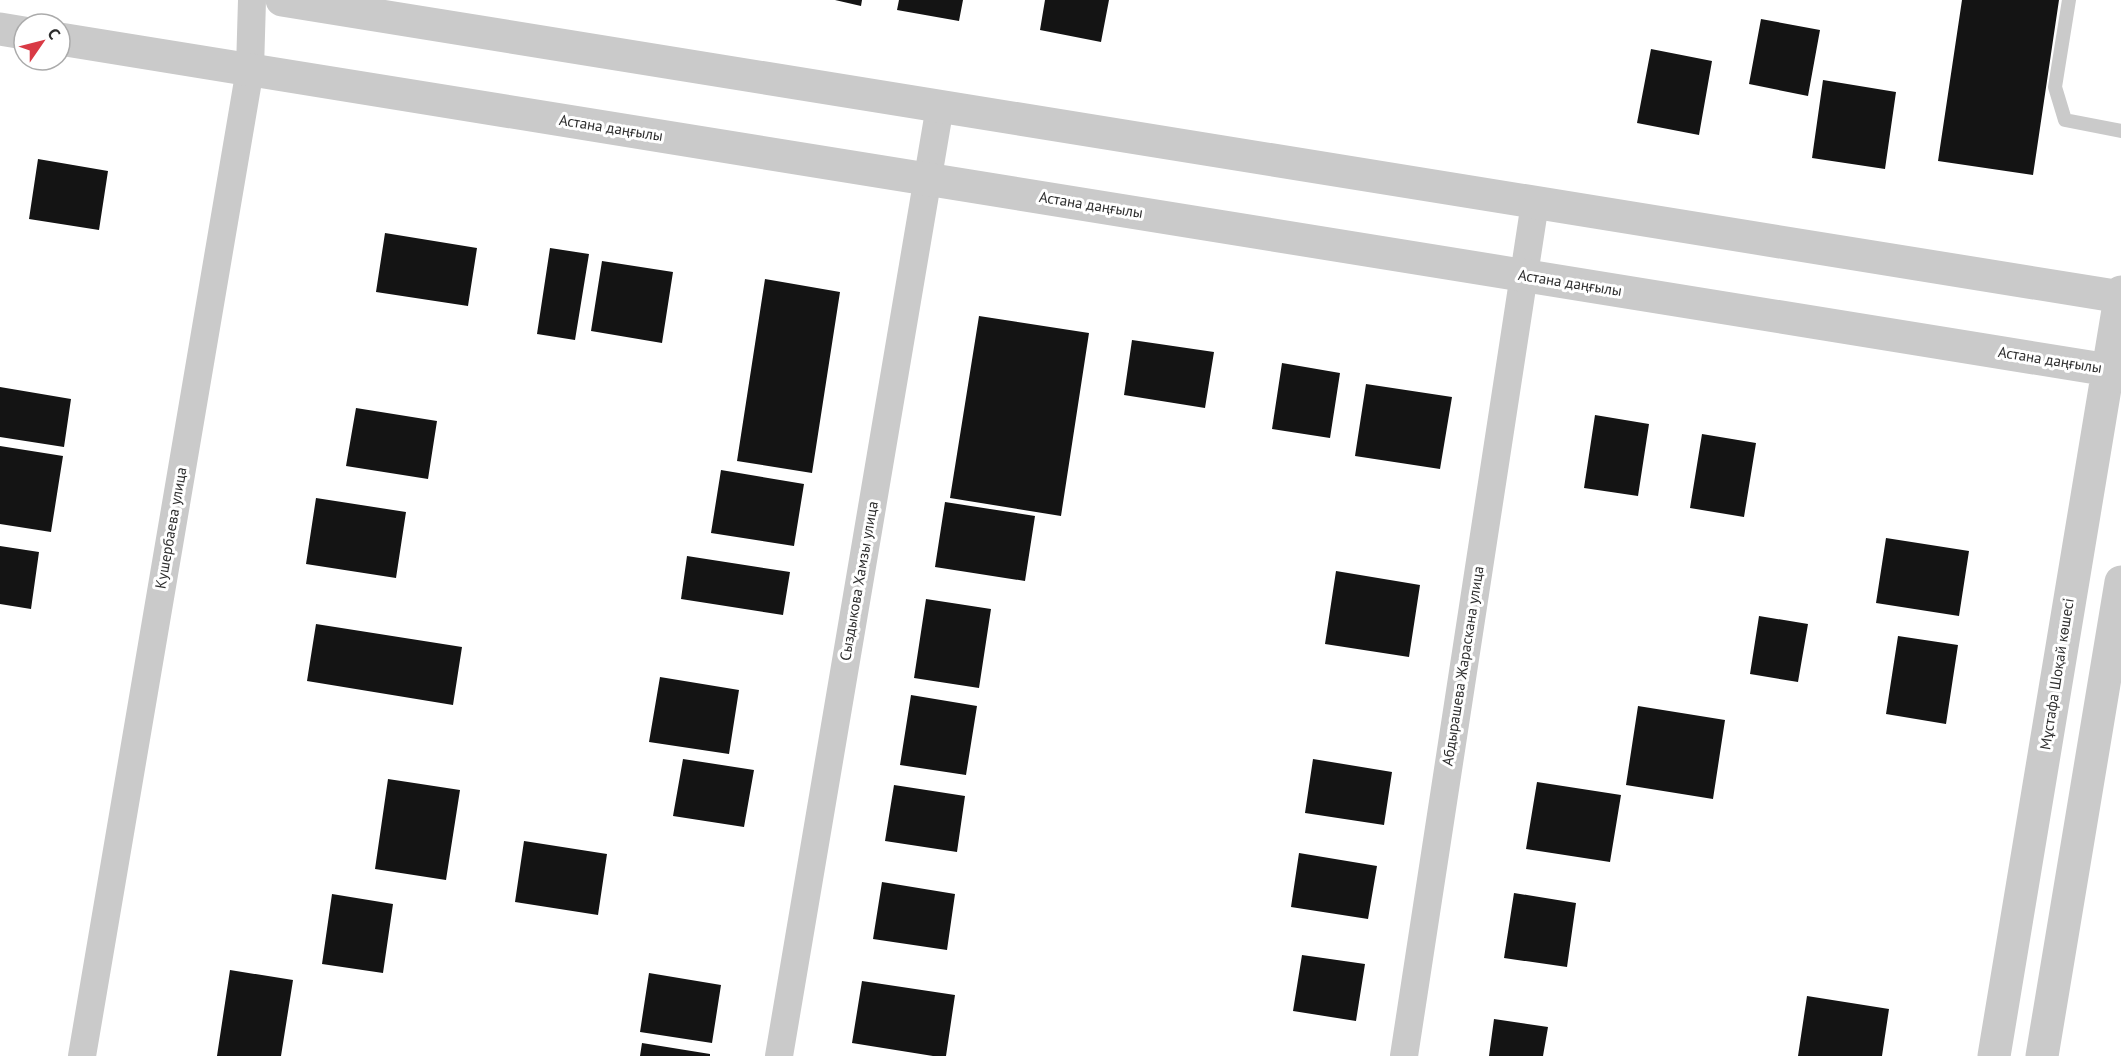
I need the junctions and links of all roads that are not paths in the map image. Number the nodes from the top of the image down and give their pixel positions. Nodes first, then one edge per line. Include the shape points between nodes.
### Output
1 (252, 0) edge
2 (282, 0) edge
3 (2069, 0) edge
4 (72, 41) edge
5 (250, 69) junction
6 (939, 106) junction
7 (2121, 131) edge
8 (926, 179) junction
9 (1535, 203) junction
10 (1523, 275) junction
11 (2121, 292) edge
12 (2121, 297) edge
13 (2115, 371) edge
14 (2121, 582) edge
15 (82, 1056) edge
16 (779, 1056) edge
17 (1404, 1056) edge
18 (1994, 1056) edge
19 (2042, 1056) edge

1 - 5 street, Кушербаева улица
2 - 6 street
3 - 7 lane via 2055,87 2065,120
4 - 5 street, Астана даңғылы
5 - 8 street, Астана даңғылы
5 - 15 street, Кушербаева улица
6 - 8 street, Сыздыкова Хамзы улица
6 - 9 street
8 - 10 street, Астана даңғылы
8 - 16 street, Сыздыкова Хамзы улица
9 - 10 street, Абдырашева Жараскана улица
9 - 12 street
10 - 13 street, Астана даңғылы
10 - 17 street, Абдырашева Жараскана улица
11 - 12 street, Мұстафа Шоқай көшесі
12 - 13 street, Мұстафа Шоқай көшесі
13 - 18 street, Мұстафа Шоқай көшесі
14 - 19 street

